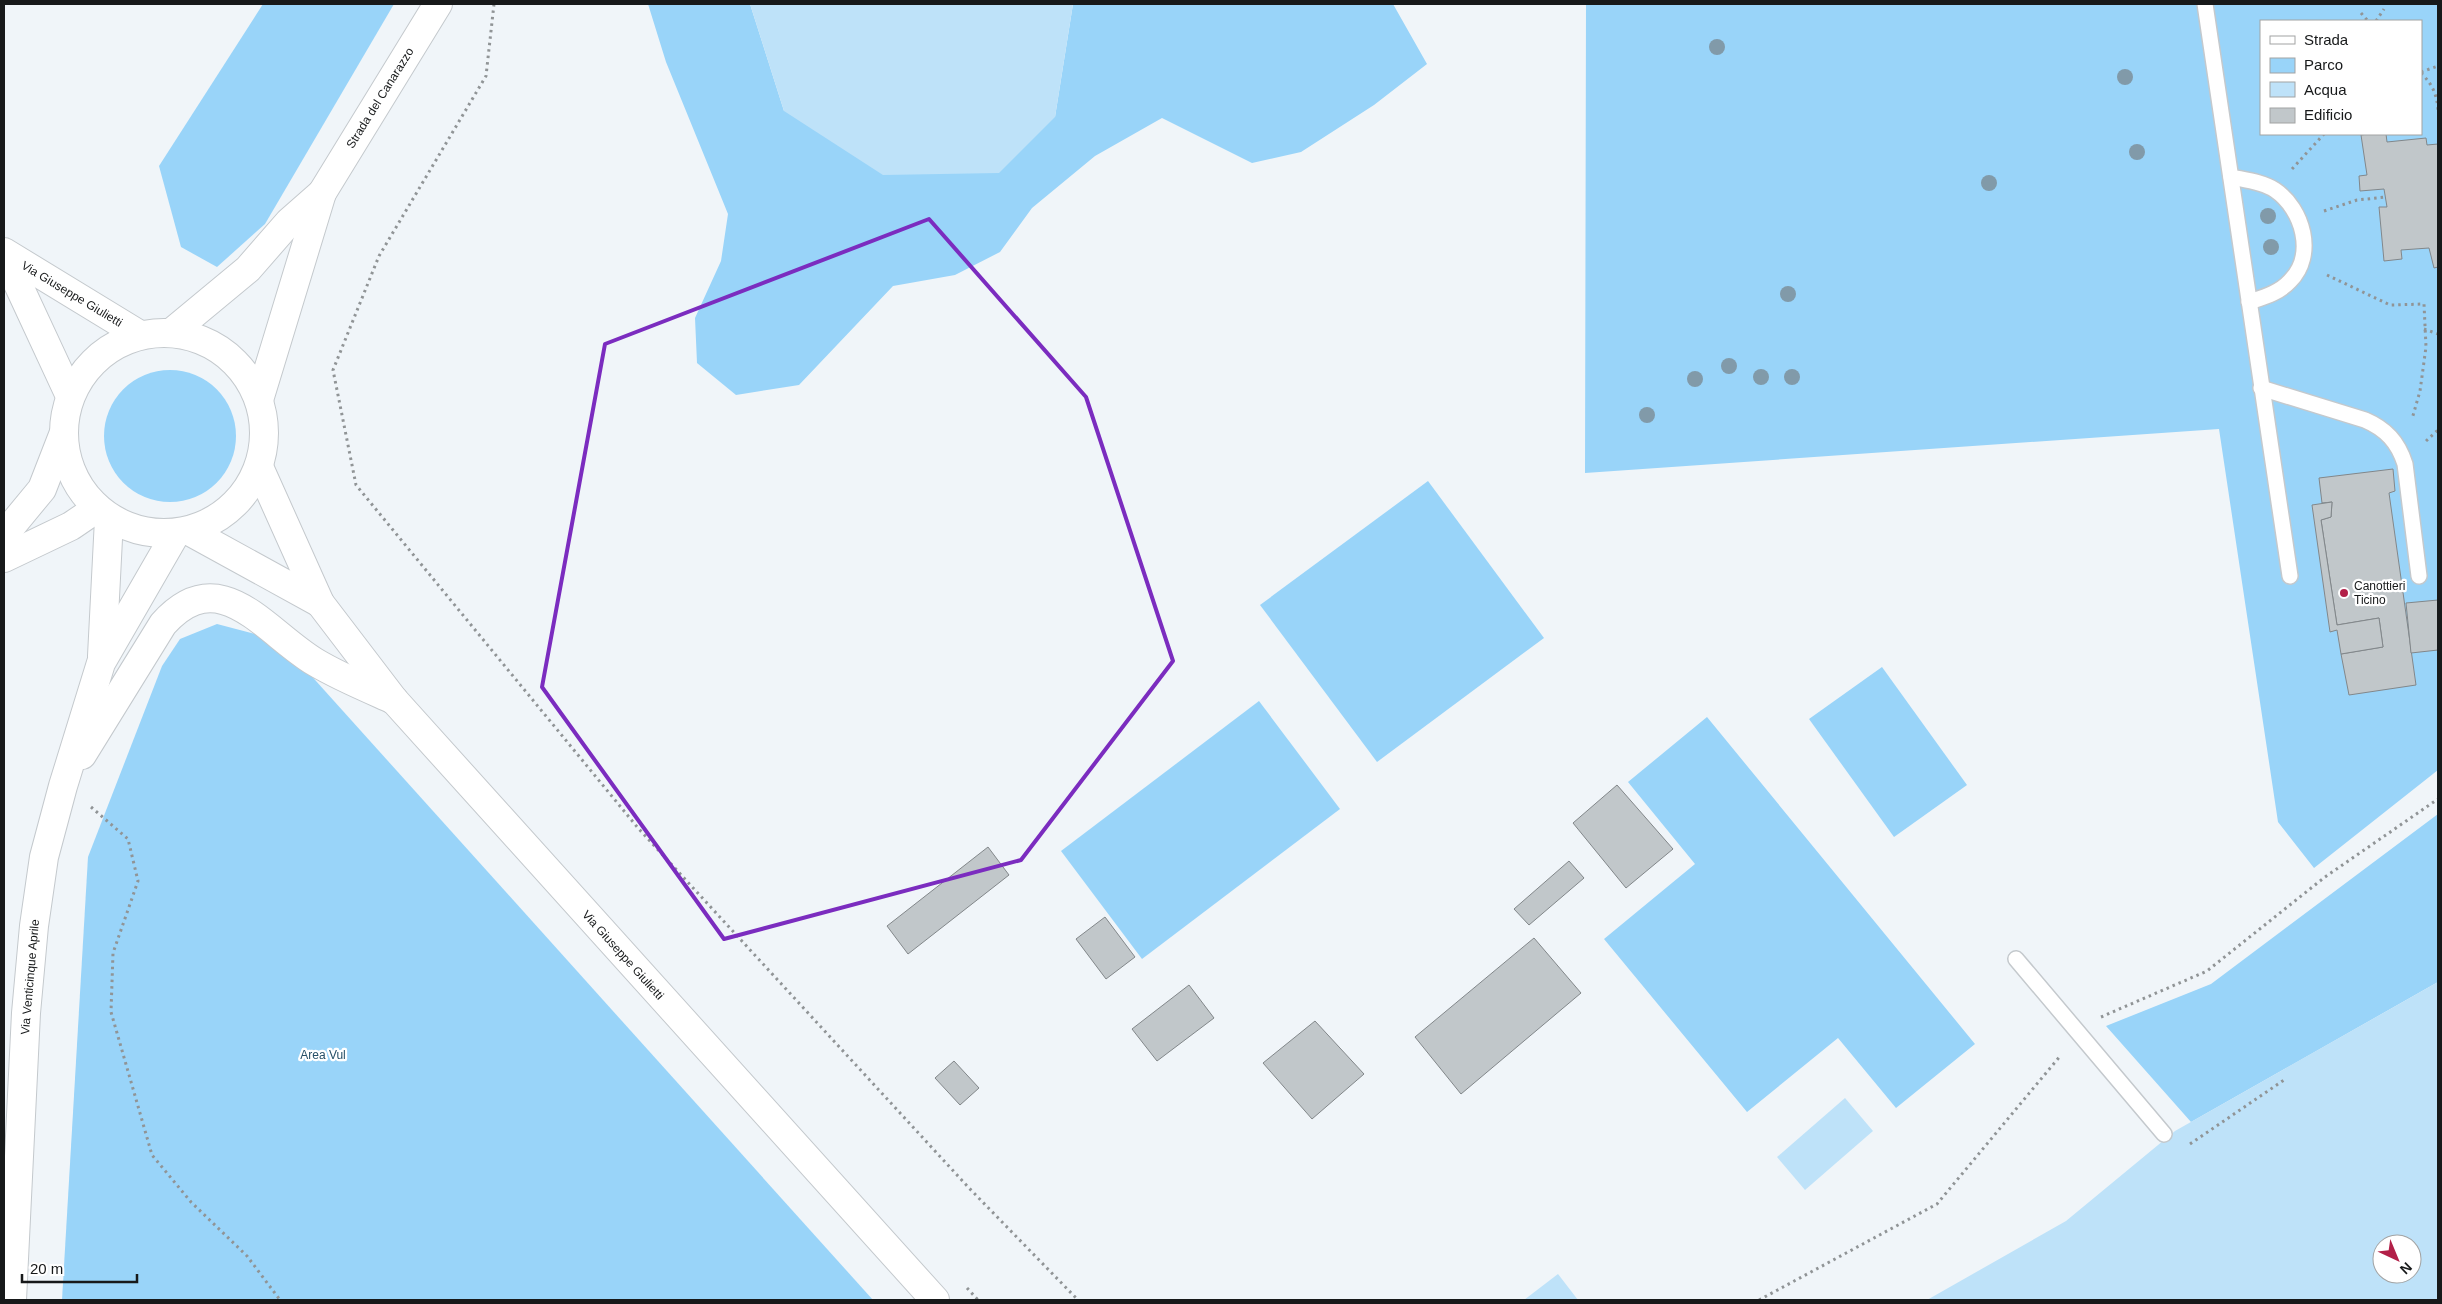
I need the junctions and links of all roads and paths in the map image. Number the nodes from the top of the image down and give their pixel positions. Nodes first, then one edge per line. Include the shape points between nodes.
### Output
1 (438, 4) edge
2 (494, 4) edge
3 (2205, 4) edge
4 (2384, 9) dead end
5 (2361, 13) dead end
6 (2367, 20) edge
7 (2377, 20) edge
8 (2438, 66) edge
9 (2422, 72) edge
10 (2422, 73) edge
11 (2438, 110) edge
12 (2323, 135) edge
13 (2230, 177) junction
14 (2274, 190) junction
15 (322, 193) junction
16 (2386, 197) dead end
17 (2302, 224) junction
18 (4, 253) edge
19 (2301, 263) junction
20 (2249, 302) junction
21 (2424, 329) junction
22 (172, 332) junction
23 (2438, 334) edge
24 (140, 335) junction
25 (2261, 388) junction
26 (70, 396) junction
27 (259, 400) junction
28 (63, 435) junction
29 (2401, 450) junction
30 (259, 467) junction
31 (103, 514) junction
32 (182, 532) junction
33 (4, 535) edge
34 (4, 558) edge
35 (2290, 576) dead end
36 (2419, 576) dead end
37 (320, 603) junction
38 (101, 663) junction
39 (394, 700) junction
40 (63, 786) junction
41 (2016, 959) dead end
42 (2284, 1080) dead end
43 (20, 1124) junction
44 (2164, 1134) dead end
45 (2187, 1146) dead end
46 (4, 1156) edge
47 (12, 1300) edge
48 (280, 1300) edge
49 (935, 1300) edge
50 (1078, 1300) edge

1 - 15 street, Strada del Canarazzo
2 - 50 path via 486,76 379,256 333,370 356,485 638,828 969,1188
3 - 13 lane
4 - 7 path
5 - 6 path
8 - 9 path
10 - 11 path via 2437,97
12 - 14 path
13 - 14 lane
13 - 20 lane
14 - 17 lane via 2290,202
15 - 22 street, Strada del Canarazzo via 289,222 248,269
15 - 27 street, Strada del Canarazzo
16 - 17 path via 2357,200 2320,212
17 - 19 lane via 2304,244
18 - 24 street, Via Giuseppe Giulietti
18 - 26 street, Via Giuseppe Giulietti
19 - 20 lane via 2291,281 2272,295
19 - 21 path via 2390,305 2424,304
20 - 25 lane
21 - 23 path
21 - 29 path via 2426,347 2420,391
22 - 24 street
22 - 27 street via 201,339 226,354 246,374
24 - 26 street via 118,343 98,357
25 - 29 lane via 2381,427
25 - 35 lane
26 - 28 street
27 - 30 street via 265,434
28 - 31 street via 67,463 79,488
28 - 33 street via 42,489
29 - 36 lane
30 - 32 street via 248,489 232,507 212,522
30 - 37 street, Via Giuseppe Giulietti
31 - 32 street via 145,532
31 - 34 street
31 - 38 street, Via Venticinque Aprile
32 - 37 street, Via Giuseppe Giulietti
32 - 38 street, Via Venticinque Aprile
37 - 39 street, Via Giuseppe Giulietti
38 - 40 street, Via Venticinque Aprile
39 - 40 street via 313,661 238,604 209,597 174,611 163,624
39 - 49 street, Via Giuseppe Giulietti
40 - 43 street, Via Venticinque Aprile via 44,856 34,926
40 - 48 path via 128,839 138,881 113,953 111,1012 152,1155 191,1202 247,1256
41 - 44 lane
42 - 45 path
43 - 46 street
43 - 47 street, Via Venticinque Aprile

